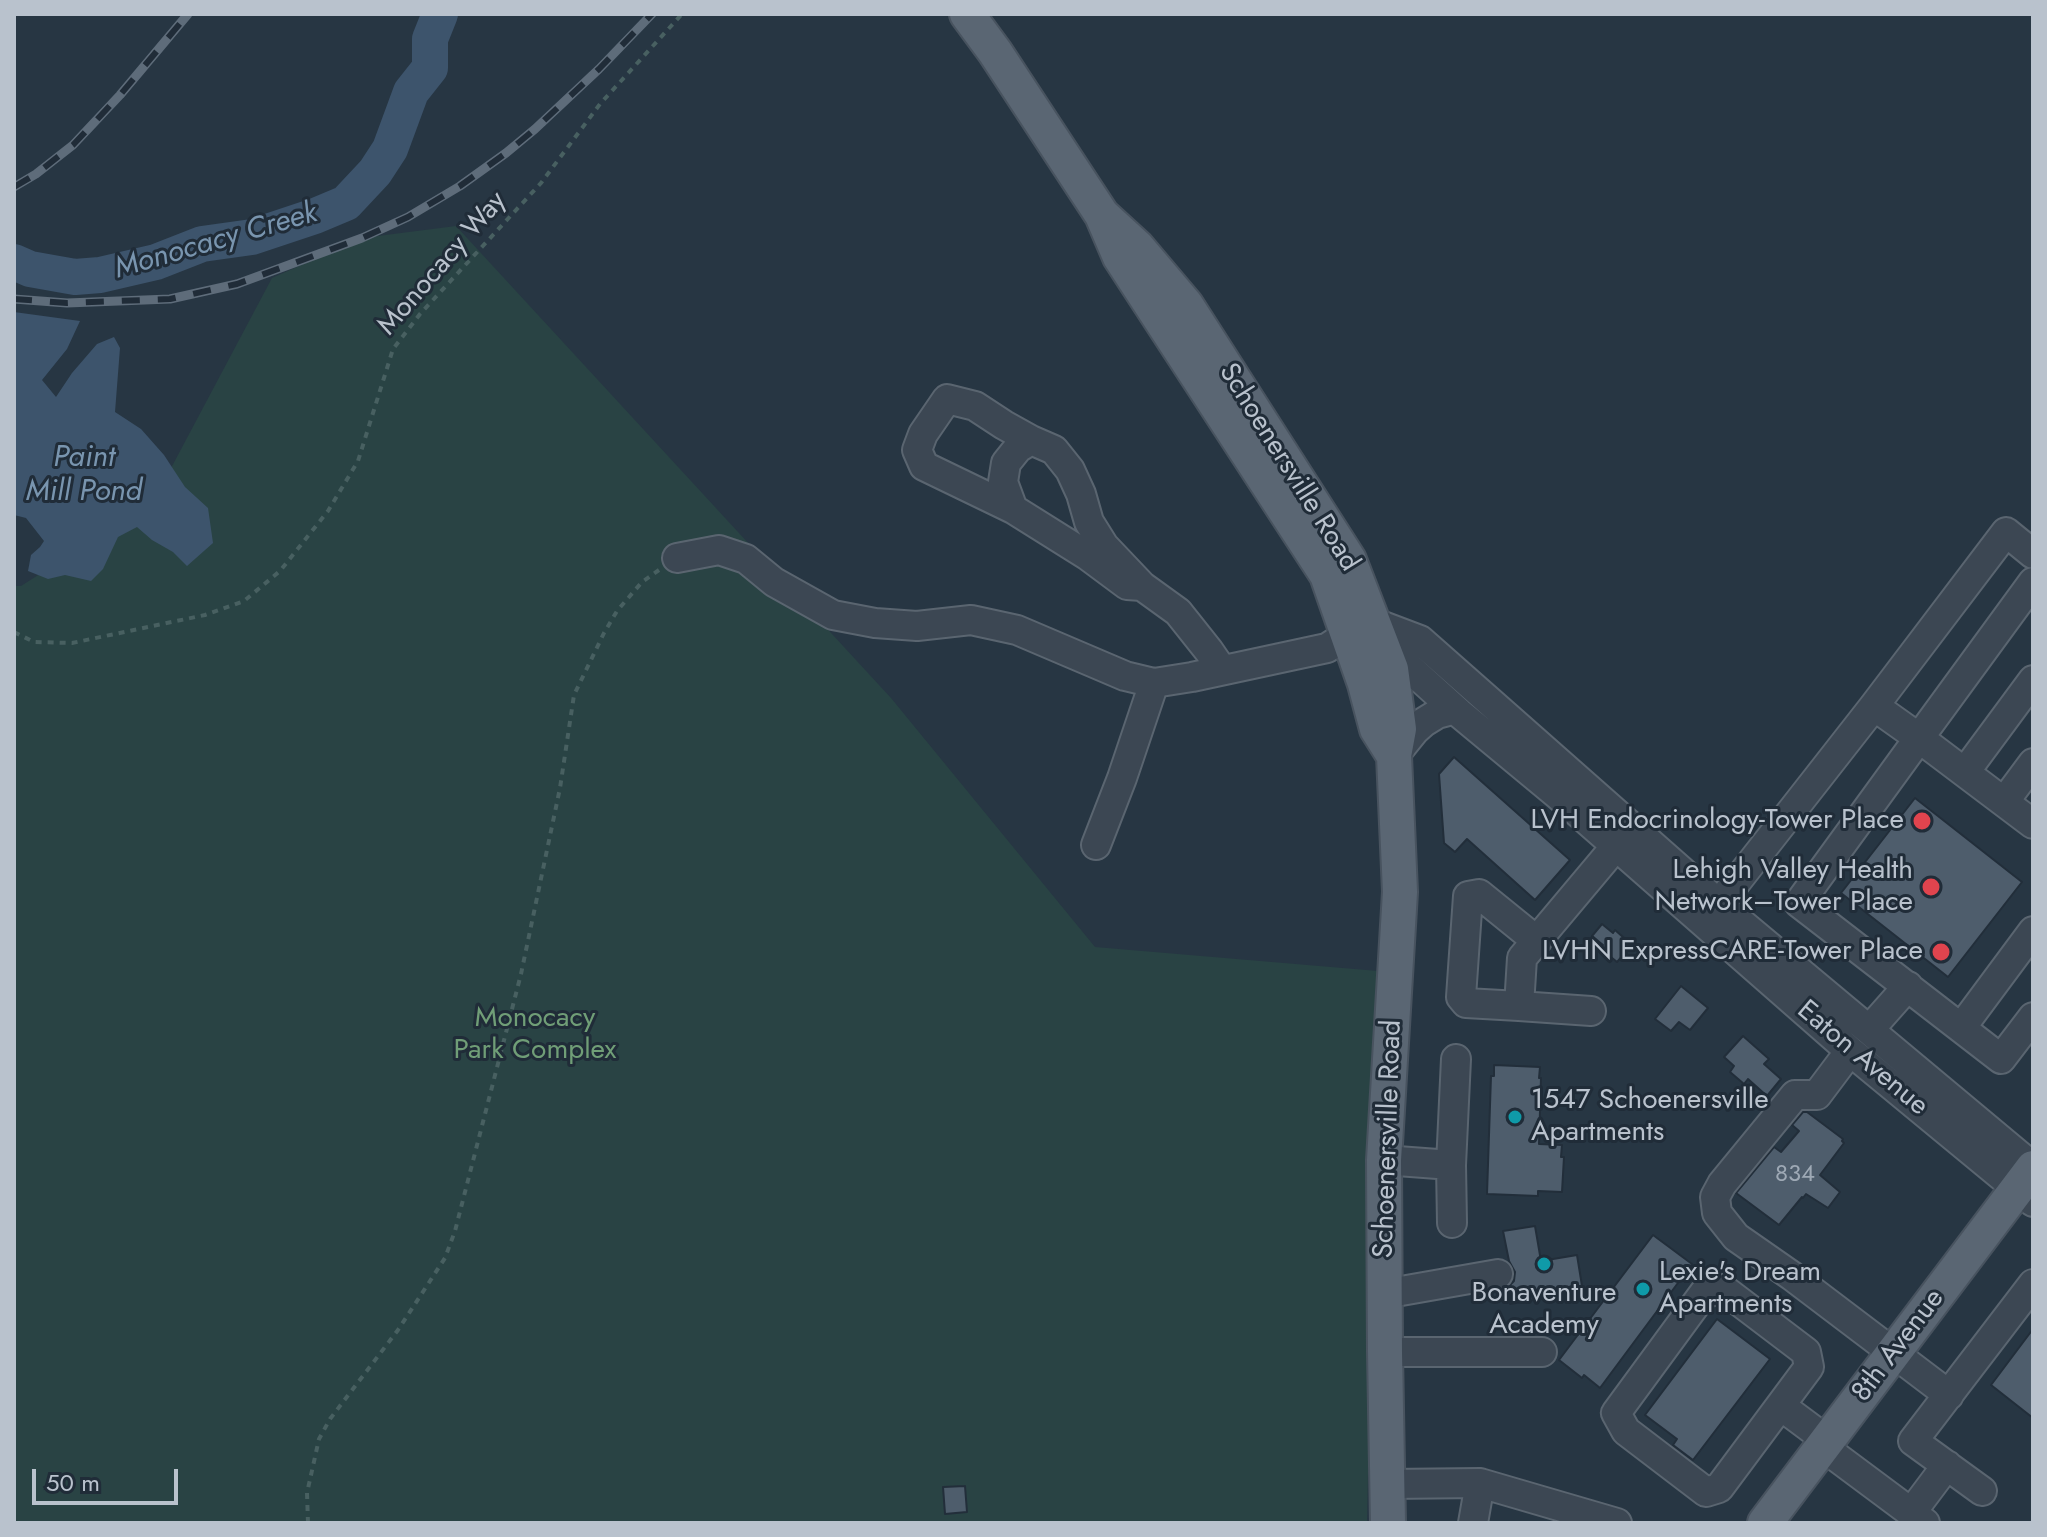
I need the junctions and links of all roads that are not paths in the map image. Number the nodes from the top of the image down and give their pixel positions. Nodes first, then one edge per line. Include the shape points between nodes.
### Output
1 (967, 14) edge
2 (1102, 215) junction
3 (1031, 440) junction
4 (1013, 509) junction
5 (2033, 554) edge
6 (677, 558) road end
7 (2033, 582) edge
8 (1142, 586) junction
9 (1361, 629) junction
10 (1222, 670) junction
11 (2033, 680) edge
12 (1154, 683) junction
13 (1874, 706) junction
14 (1459, 713) junction
15 (1919, 738) junction
16 (1394, 756) junction
17 (2033, 763) edge
18 (1965, 772) junction
19 (2004, 802) junction
20 (2033, 824) edge
21 (1096, 845) dead end
22 (1616, 846) junction
23 (1719, 904) junction
24 (2033, 931) edge
25 (1537, 941) junction
26 (1908, 986) junction
27 (1519, 1006) junction
28 (1591, 1011) dead end
29 (2033, 1017) edge
30 (1961, 1028) junction
31 (1869, 1030) junction
32 (1850, 1051) junction
33 (1456, 1059) dead end
34 (1384, 1160) junction
35 (1451, 1165) junction
36 (2029, 1182) edge
37 (1452, 1223) dead end
38 (1498, 1274) dead end
39 (2033, 1284) edge
40 (1384, 1294) junction
41 (1385, 1352) junction
42 (1542, 1352) dead end
43 (1893, 1354) junction
44 (1949, 1395) junction
45 (1781, 1406) junction
46 (1825, 1444) junction
47 (1947, 1465) junction
48 (1480, 1483) junction
49 (1388, 1484) junction
50 (1982, 1491) dead end
51 (1918, 1518) edge
52 (1388, 1523) edge
53 (1473, 1523) edge
54 (1617, 1523) edge
55 (1765, 1523) edge

1 - 2 main road, Schoenersville Road
2 - 9 main road, Schoenersville Road via 1120,257
2 - 9 main road, Schoenersville Road via 1186,305 1349,560
3 - 4 street via 1006,463 1003,482
3 - 4 street via 975,406 947,399 917,450 924,466
3 - 8 street via 1054,450 1070,470 1089,522
4 - 8 street via 1127,585
5 - 13 street via 2006,532
6 - 12 street via 719,550 746,559 774,582 833,615 917,626 971,620 1017,630
7 - 15 street
8 - 10 street via 1178,612
9 - 10 street via 1327,648
9 - 14 street, Eaton Avenue
9 - 16 main road, Schoenersville Road via 1391,669 1399,729
9 - 23 street, Eaton Avenue via 1420,640
10 - 12 street
11 - 18 street
12 - 21 street
13 - 15 street
13 - 23 street
14 - 16 street via 1452,710 1424,722
14 - 22 street, Eaton Avenue
15 - 18 street
15 - 26 street via 1799,903
16 - 34 main road, Schoenersville Road via 1400,904
17 - 19 street
18 - 19 street
19 - 20 street
22 - 25 street
22 - 32 street, Eaton Avenue
23 - 31 street, Eaton Avenue
24 - 30 street
25 - 27 street via 1522,958
25 - 27 street via 1479,894 1468,896 1461,997 1466,1003
26 - 30 street
26 - 31 street
27 - 28 street
29 - 30 street via 2001,1059
31 - 36 street, Eaton Avenue
32 - 36 street, Eaton Avenue
32 - 43 street via 1817,1095 1795,1095 1722,1184 1715,1197 1717,1213 1736,1237
33 - 35 street
34 - 35 street
34 - 40 main road, Schoenersville Road
35 - 37 street
36 - 43 main road, 8th Avenue
38 - 40 street
39 - 44 street
40 - 41 main road, Schoenersville Road
41 - 42 street
41 - 49 main road, Schoenersville Road
43 - 44 street
43 - 46 main road, 8th Avenue
44 - 47 street via 1913,1441
45 - 45 street via 1809,1367 1806,1352 1723,1289 1704,1293 1616,1413 1626,1431 1706,1492 1719,1488
45 - 46 street
46 - 51 street
46 - 55 main road, 8th Avenue
47 - 50 street
47 - 51 street
48 - 49 street
48 - 53 street
48 - 54 street
49 - 52 main road, Schoenersville Road

